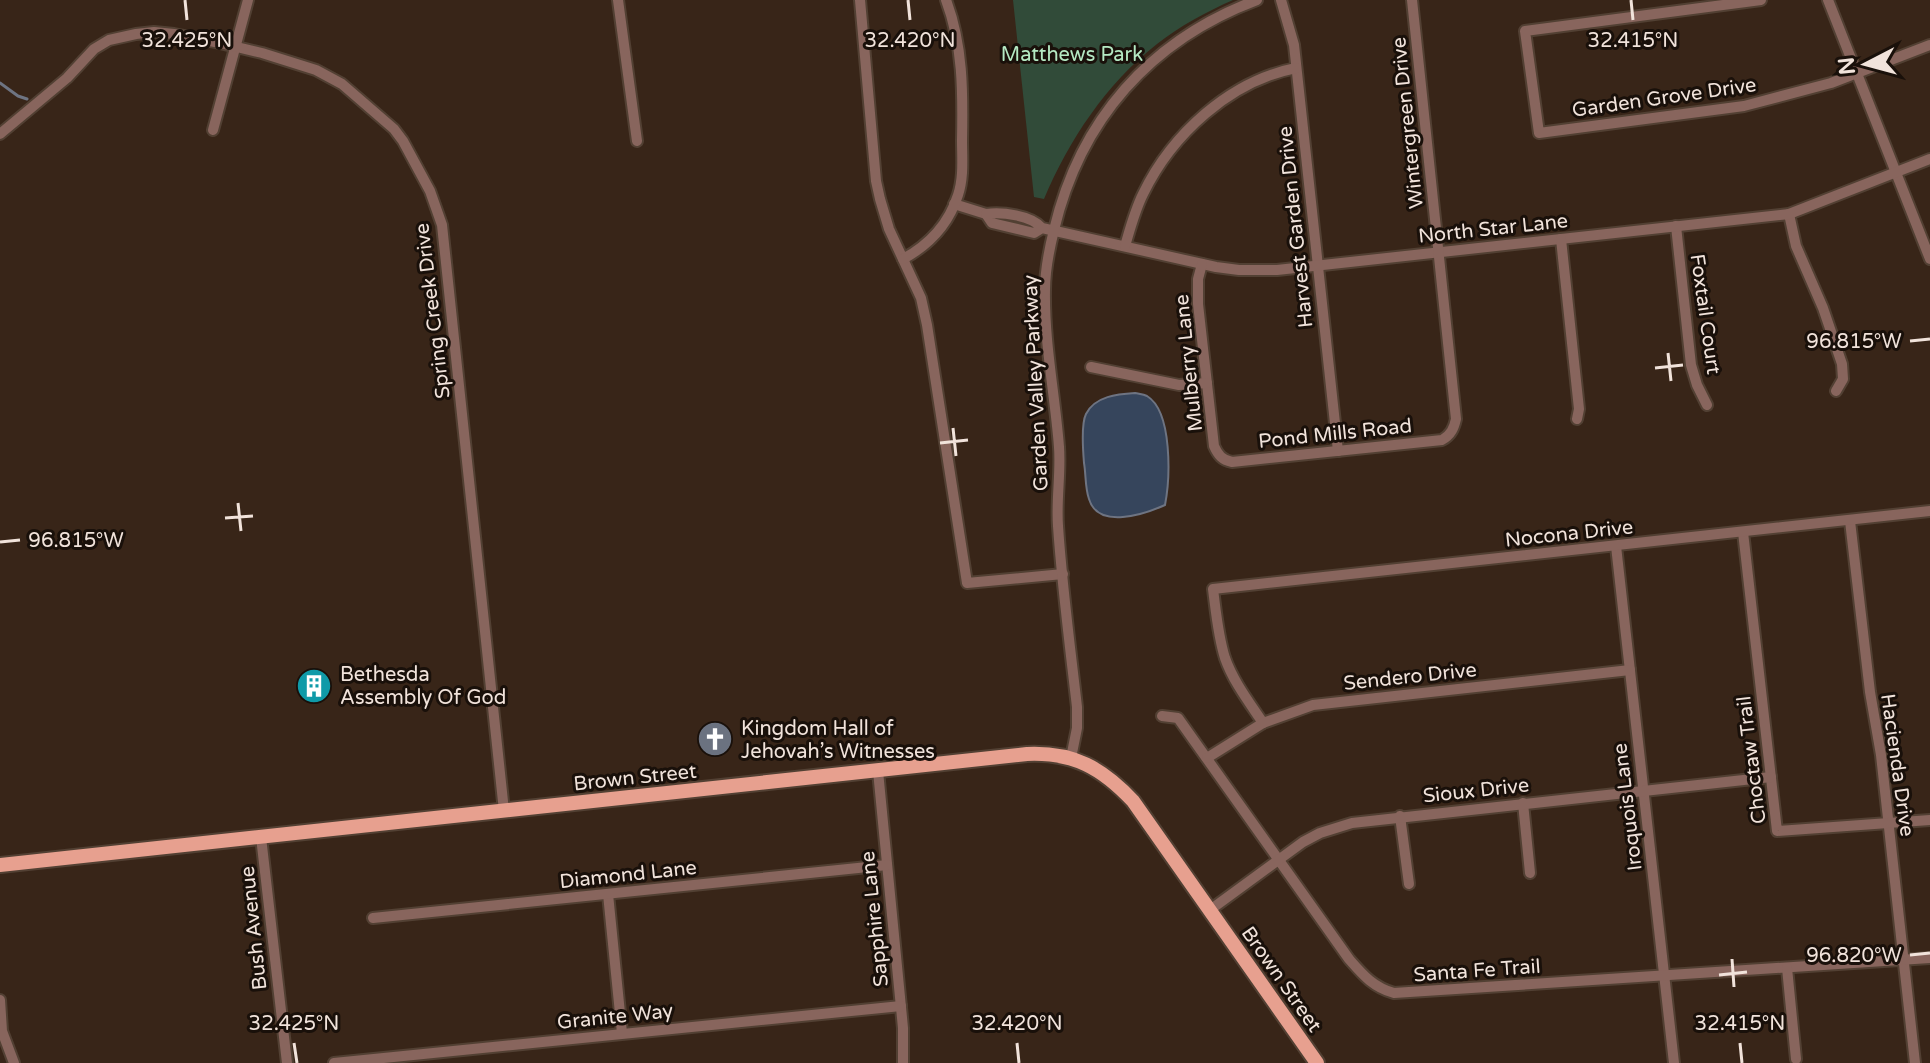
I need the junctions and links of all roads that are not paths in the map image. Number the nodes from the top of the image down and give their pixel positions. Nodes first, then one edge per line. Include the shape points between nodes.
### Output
1 (248, 0) edge
2 (618, 0) edge
3 (860, 0) edge
4 (946, 0) edge
5 (1257, 0) edge
6 (1281, 0) edge
7 (1412, 0) edge
8 (1761, 0) edge
9 (1828, 0) edge
10 (1930, 45) edge
11 (236, 46) junction
12 (1296, 68) junction
13 (1857, 73) junction
14 (213, 130) dead end
15 (0, 134) edge
16 (637, 141) dead end
17 (1930, 159) edge
18 (1895, 172) junction
19 (954, 204) junction
20 (1789, 214) junction
21 (1676, 226) junction
22 (1048, 230) junction
23 (1561, 239) junction
24 (1125, 246) junction
25 (1439, 252) junction
26 (903, 259) junction
27 (1930, 259) edge
28 (1202, 264) junction
29 (1317, 265) junction
30 (1091, 367) dead end
31 (1207, 383) junction
32 (1836, 391) dead end
33 (1707, 405) dead end
34 (1577, 419) dead end
35 (1452, 431) joint
36 (1338, 451) junction
37 (1220, 457) joint
38 (1930, 511) edge
39 (1850, 521) junction
40 (1743, 532) junction
41 (1616, 546) junction
42 (1063, 574) junction
43 (1630, 670) junction
44 (1162, 716) dead end
45 (1263, 723) junction
46 (1071, 758) junction
47 (1207, 758) junction
48 (878, 771) junction
49 (1771, 777) junction
50 (1642, 791) junction
51 (1523, 803) junction
52 (504, 811) junction
53 (1400, 816) junction
54 (1930, 820) edge
55 (1889, 823) junction
56 (261, 837) junction
57 (1279, 859) junction
58 (0, 865) edge
59 (887, 865) junction
60 (1530, 873) dead end
61 (1409, 884) dead end
62 (608, 894) junction
63 (1210, 910) junction
64 (373, 918) dead end
65 (1930, 958) edge
66 (1904, 960) junction
67 (1787, 968) junction
68 (1665, 975) junction
69 (0, 1000) edge
70 (901, 1006) junction
71 (622, 1033) junction
72 (436, 1058) edge
73 (1796, 1059) dead end
74 (14, 1063) edge
75 (287, 1063) edge
76 (334, 1063) edge
77 (903, 1063) edge
78 (1317, 1063) edge
79 (1674, 1063) edge
80 (1915, 1063) edge

1 - 11 street
2 - 16 street
3 - 26 street via 876,181
4 - 19 street via 963,84 962,176
5 - 22 street, Garden Valley Parkway via 1179,40 1124,88 1074,167
6 - 12 street, Harvest Garden Drive
7 - 25 street, Wintergreen Drive
8 - 13 street, Garden Grove Drive via 1525,31 1539,133 1744,106
9 - 13 street
10 - 13 street, Garden Grove Drive
11 - 14 street
11 - 15 street, Spring Creek Drive via 154,32 109,40
11 - 52 street, Spring Creek Drive via 316,70 342,84 394,129 438,209
12 - 24 street via 1237,91 1180,139 1143,193
12 - 29 street, Harvest Garden Drive
13 - 18 street
17 - 18 street, North Star Lane
18 - 20 street, North Star Lane
18 - 27 street
19 - 22 street, North Star Lane via 1036,221
19 - 26 street via 929,241
20 - 21 street, North Star Lane
20 - 32 street via 1796,246 1842,364 1843,379
21 - 23 street, North Star Lane
21 - 33 street, Foxtail Court via 1691,365
22 - 24 street, North Star Lane
22 - 42 street, Garden Valley Parkway via 1045,305 1060,453
23 - 25 street, North Star Lane
23 - 34 street
24 - 28 street, North Star Lane
25 - 29 street, North Star Lane
25 - 35 street, Wintergreen Drive via 1456,419
26 - 42 street via 927,325 967,583
28 - 29 street, North Star Lane via 1257,271
28 - 31 street, Mulberry Lane via 1198,304
29 - 36 street, Harvest Garden Drive
30 - 31 street via 1179,385
31 - 37 street, Mulberry Lane via 1214,446
35 - 36 street, Pond Mills Road via 1442,440
36 - 37 street, Pond Mills Road via 1232,462
38 - 39 street, Nocona Drive
39 - 40 street, Nocona Drive
39 - 55 street, Hacienda Drive
40 - 41 street, Nocona Drive
40 - 49 street, Choctaw Trail
41 - 43 street, Iroquois Lane
41 - 45 street, Nocona Drive via 1213,589 1225,658
42 - 46 street, Garden Valley Parkway via 1077,718
43 - 45 street, Sendero Drive via 1326,703
43 - 50 street, Iroquois Lane
44 - 47 street, Santa Fe Trail via 1178,718
45 - 47 street, Sendero Drive
46 - 48 main road, Brown Street via 1027,754
46 - 63 main road, Brown Street via 1094,767 1121,788
47 - 57 street, Santa Fe Trail
48 - 52 main road, Brown Street
48 - 59 street, Sapphire Lane
49 - 50 street, Sioux Drive
49 - 55 street, Choctaw Trail via 1777,831
50 - 51 street, Sioux Drive
50 - 68 street, Iroquois Lane
51 - 53 street, Sioux Drive
51 - 60 street
52 - 56 main road, Brown Street
53 - 57 street, Sioux Drive via 1334,827
53 - 61 street
54 - 55 street, Choctaw Trail
55 - 66 street, Hacienda Drive
56 - 58 main road, Brown Street
56 - 75 street, Bush Avenue
57 - 63 street, Sioux Drive
57 - 68 street, Santa Fe Trail via 1349,959 1381,989 1394,993
59 - 62 street, Diamond Lane
59 - 70 street, Sapphire Lane
62 - 64 street, Diamond Lane
62 - 71 street
63 - 78 main road, Brown Street
65 - 66 street, Santa Fe Trail
66 - 67 street, Santa Fe Trail
66 - 80 street, Hacienda Drive
67 - 68 street, Santa Fe Trail
67 - 73 street
68 - 79 street, Iroquois Lane
69 - 74 street via 2,1031
70 - 71 street, Granite Way
70 - 77 street, Sapphire Lane
71 - 72 street, Granite Way
72 - 76 street, Granite Way

